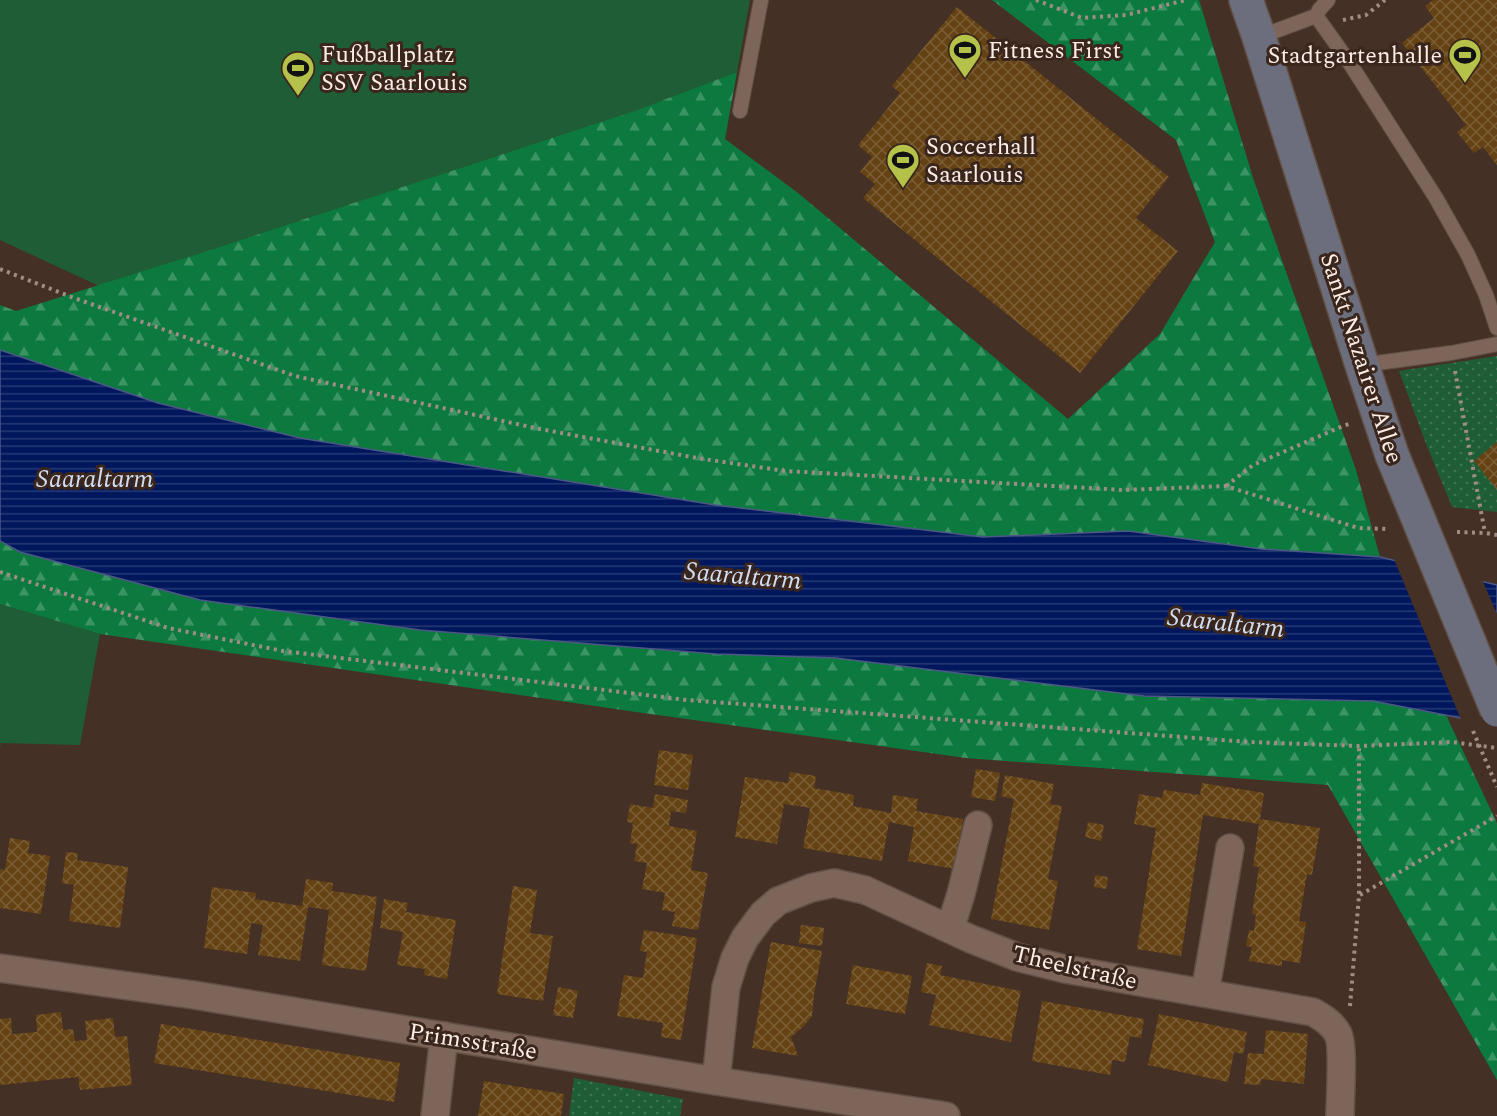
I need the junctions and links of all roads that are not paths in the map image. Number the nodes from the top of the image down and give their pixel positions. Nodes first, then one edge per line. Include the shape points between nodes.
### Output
1 (761, 0) edge
2 (1246, 0) edge
3 (1328, 0) edge
4 (1316, 17) junction
5 (1259, 38) junction
6 (740, 111) dead end
7 (1497, 328) edge
8 (1497, 344) edge
9 (1362, 365) junction
10 (1497, 710) edge
11 (978, 825) dead end
12 (1230, 848) dead end
13 (950, 929) junction
14 (0, 968) edge
15 (1205, 993) junction
16 (444, 1036) junction
17 (716, 1081) junction
18 (435, 1116) edge
19 (946, 1116) edge
20 (1340, 1116) edge

1 - 6 lane
2 - 5 street, Sankt Nazairer Allee
3 - 4 lane
4 - 5 lane
4 - 7 lane via 1437,198 1468,255
5 - 9 street, Sankt Nazairer Allee
8 - 9 lane
9 - 10 street, Sankt Nazairer Allee, bridge via 1392,455
11 - 13 street
12 - 15 street
13 - 15 street, Theelstraße via 1017,957
13 - 17 street, Theelstraße via 865,890 834,884 778,901 763,914 735,958 726,987
14 - 16 street, Primsstraße
15 - 20 street, Theelstraße via 1313,1012 1329,1021 1339,1035 1341,1047
16 - 17 street, Primsstraße
16 - 18 street
17 - 19 street, Primsstraße

